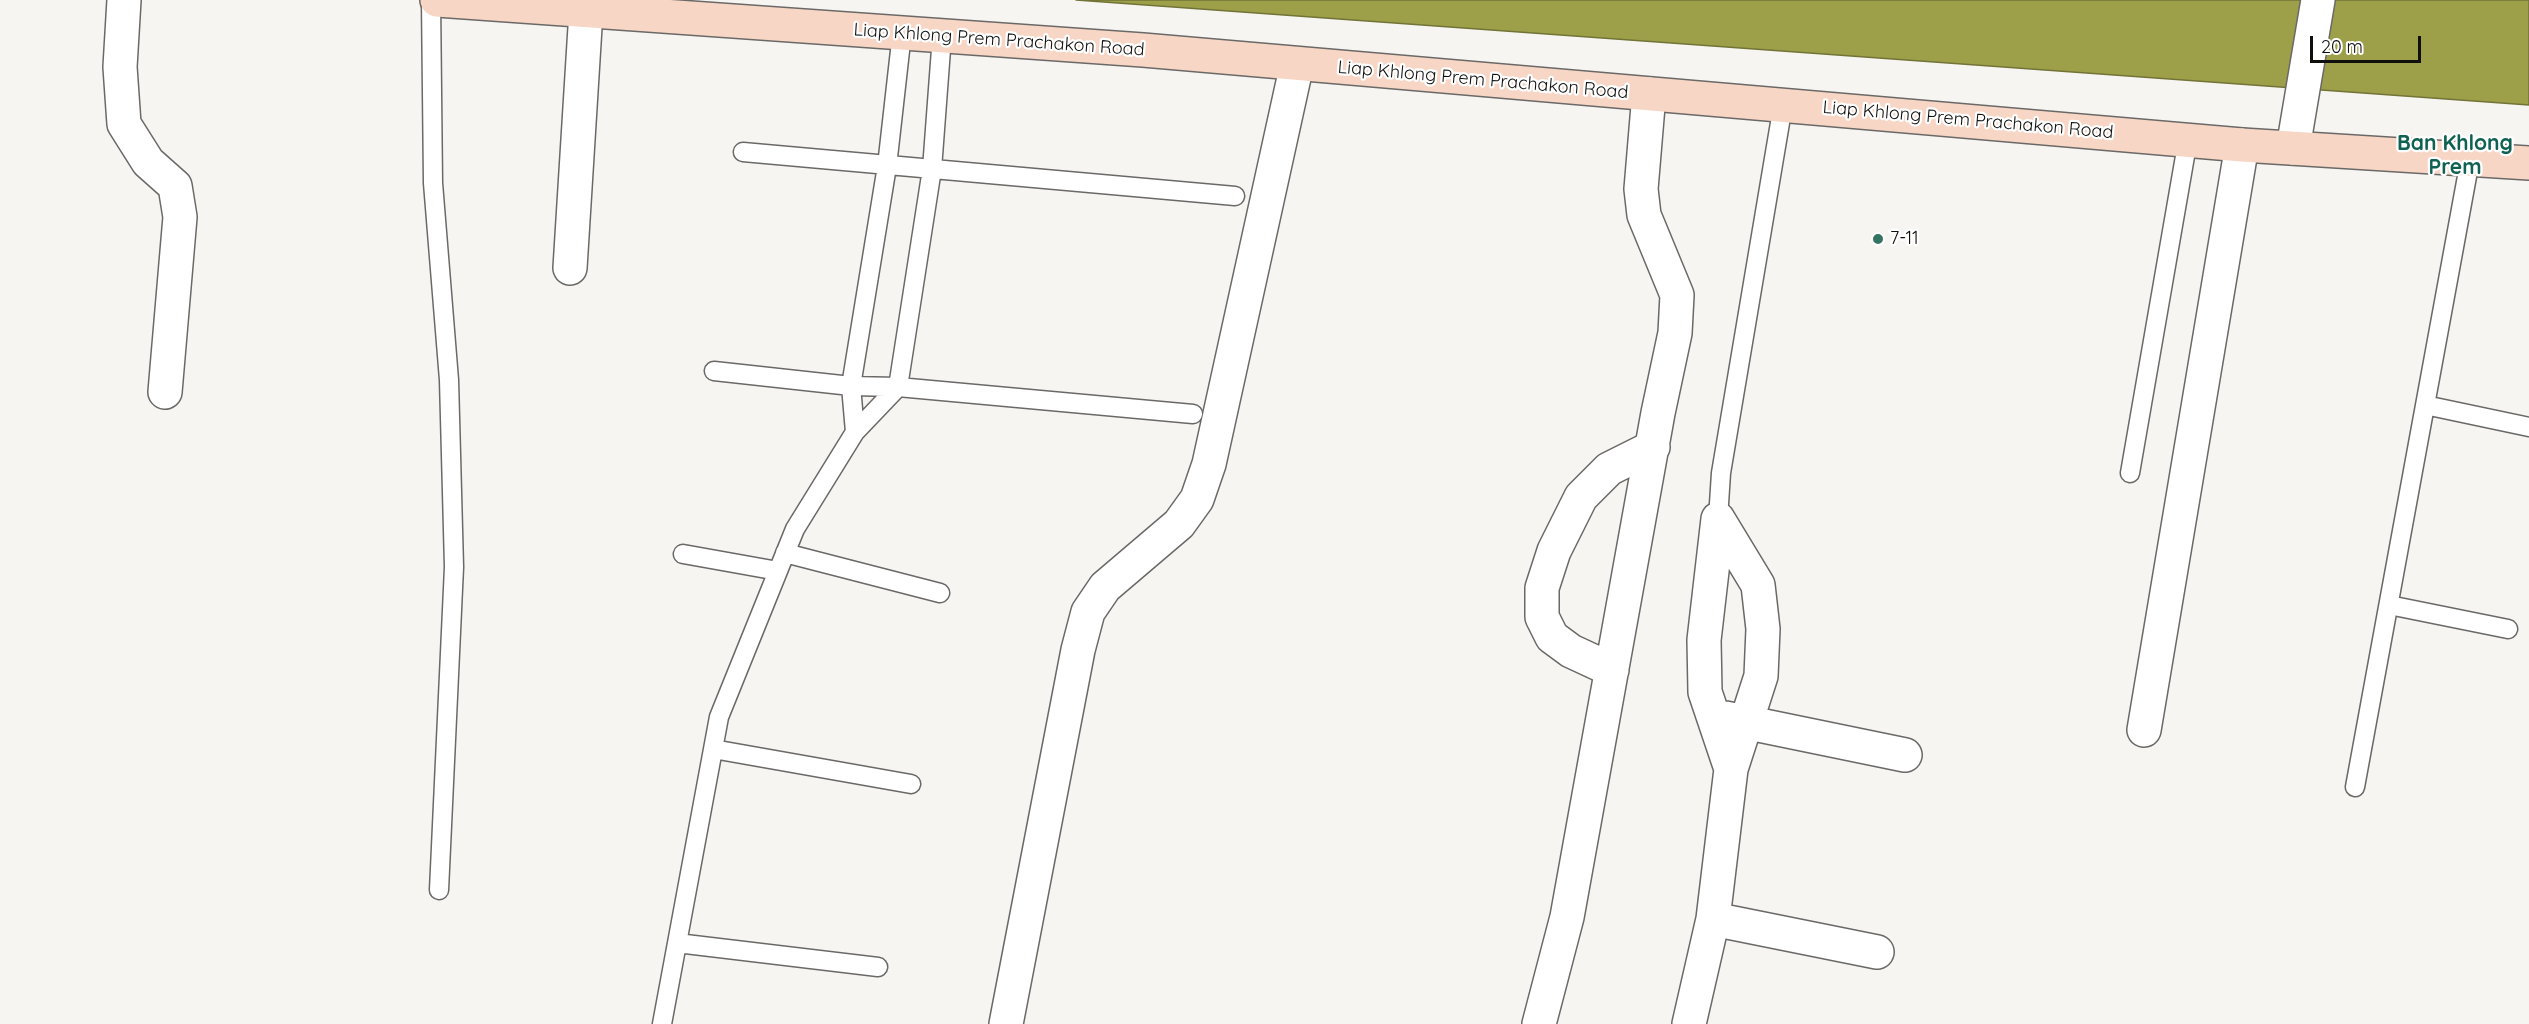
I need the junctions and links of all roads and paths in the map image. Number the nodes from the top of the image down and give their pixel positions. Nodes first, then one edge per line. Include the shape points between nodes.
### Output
1 (124, 0) edge
2 (431, 0) edge
3 (437, 0) edge
4 (2318, 0) edge
5 (476, 2) edge
6 (586, 11) junction
7 (902, 33) junction
8 (942, 36) junction
9 (1297, 64) junction
10 (1649, 94) junction
11 (1783, 105) junction
12 (2188, 139) junction
13 (2242, 145) junction
14 (2293, 148) junction
15 (743, 153) dead end
16 (2470, 160) junction
17 (2529, 164) edge
18 (887, 166) junction
19 (932, 169) junction
20 (1235, 196) dead end
21 (570, 268) dead end
22 (714, 371) dead end
23 (851, 386) junction
24 (898, 387) junction
25 (165, 392) dead end
26 (2425, 405) junction
27 (1193, 414) dead end
28 (2529, 427) edge
29 (855, 432) junction
30 (1653, 447) junction
31 (2130, 473) dead end
32 (1718, 519) junction
33 (785, 553) junction
34 (683, 554) dead end
35 (778, 571) junction
36 (940, 593) dead end
37 (2388, 605) junction
38 (2508, 629) dead end
39 (1612, 670) junction
40 (1714, 717) junction
41 (1747, 722) junction
42 (2144, 730) dead end
43 (713, 749) junction
44 (1905, 755) dead end
45 (1731, 769) junction
46 (911, 784) dead end
47 (2355, 787) dead end
48 (439, 890) dead end
49 (1713, 919) junction
50 (677, 943) junction
51 (1877, 952) dead end
52 (878, 966) dead end
53 (662, 1024) edge
54 (1006, 1024) edge
55 (1539, 1024) edge
56 (1689, 1024) edge

1 - 25 street via 120,67 124,124 148,162 176,186 180,217
2 - 48 lane via 433,183 449,380 454,567
3 - 5 street, Liap Khlong Prem Prachakon Road
4 - 14 street
5 - 6 street, Liap Khlong Prem Prachakon Road
6 - 7 street, Liap Khlong Prem Prachakon Road
6 - 21 street
7 - 8 street, Liap Khlong Prem Prachakon Road
7 - 18 lane
8 - 9 street, Liap Khlong Prem Prachakon Road
8 - 19 lane
9 - 10 street, Liap Khlong Prem Prachakon Road
9 - 54 street via 1209,464 1197,499 1179,524 1105,587 1088,612 1066,707
10 - 11 street, Liap Khlong Prem Prachakon Road
10 - 30 street via 1641,189 1644,215 1677,295 1675,333
11 - 12 street, Liap Khlong Prem Prachakon Road
11 - 32 lane via 1720,473
12 - 13 street, Liap Khlong Prem Prachakon Road
12 - 31 lane
13 - 14 street, Liap Khlong Prem Prachakon Road
13 - 42 street
14 - 16 street, Liap Khlong Prem Prachakon Road
15 - 18 lane
16 - 17 street, Liap Khlong Prem Prachakon Road
16 - 26 lane
18 - 19 lane
18 - 23 lane
19 - 20 lane
19 - 24 lane
22 - 23 lane
23 - 24 lane
23 - 29 lane
24 - 27 lane
24 - 29 lane
26 - 28 lane
26 - 37 lane
29 - 33 lane via 795,529
30 - 39 street
30 - 39 street via 1609,469 1581,497 1554,551 1542,588 1542,617 1552,638
32 - 40 street via 1704,640 1706,692
32 - 41 street via 1758,585 1763,629 1761,676
33 - 35 lane
33 - 36 lane
34 - 35 lane
35 - 43 lane via 719,717
37 - 38 lane
37 - 47 lane
39 - 55 street via 1567,917
40 - 41 street
40 - 45 street
41 - 44 street
41 - 45 street
43 - 46 lane
43 - 50 lane
45 - 49 street
49 - 51 street
49 - 56 street
50 - 52 lane
50 - 53 lane

